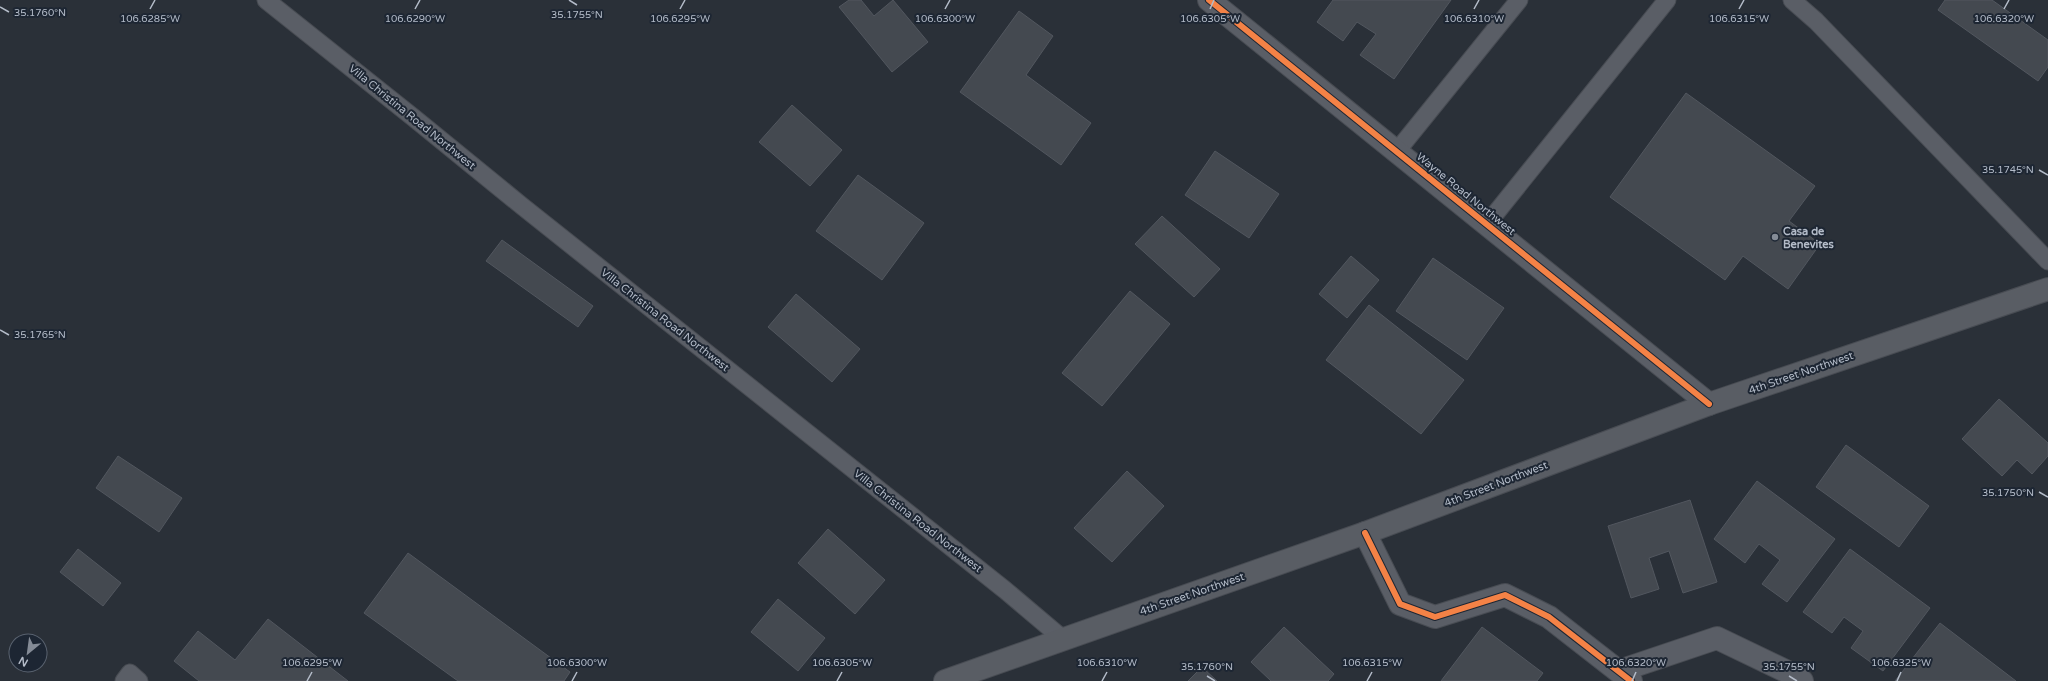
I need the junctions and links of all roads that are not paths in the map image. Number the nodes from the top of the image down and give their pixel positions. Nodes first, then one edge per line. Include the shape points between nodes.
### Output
1 (266, 0) edge
2 (1209, 0) edge
3 (1519, 0) edge
4 (1667, 0) edge
5 (1792, 0) edge
6 (1397, 151) junction
7 (1487, 224) junction
8 (2048, 261) edge
9 (2048, 289) edge
10 (1709, 404) junction
11 (1365, 533) junction
12 (1063, 639) junction
13 (1625, 676) edge
14 (124, 681) edge
15 (140, 681) edge
16 (946, 681) edge
17 (1802, 681) edge

1 - 12 lane, Villa Christina Road Northwest
2 - 6 street, Wayne Road Northwest
3 - 6 lane
4 - 7 lane
5 - 8 lane
6 - 7 street, Wayne Road Northwest
7 - 10 street, Wayne Road Northwest
9 - 10 main road, 4th Street Northwest
10 - 11 main road, 4th Street Northwest
11 - 12 main road, 4th Street Northwest
11 - 13 street via 1400,604 1435,617 1505,595 1549,617
12 - 16 main road, 4th Street Northwest
13 - 17 street via 1717,638
14 - 15 lane via 130,673

